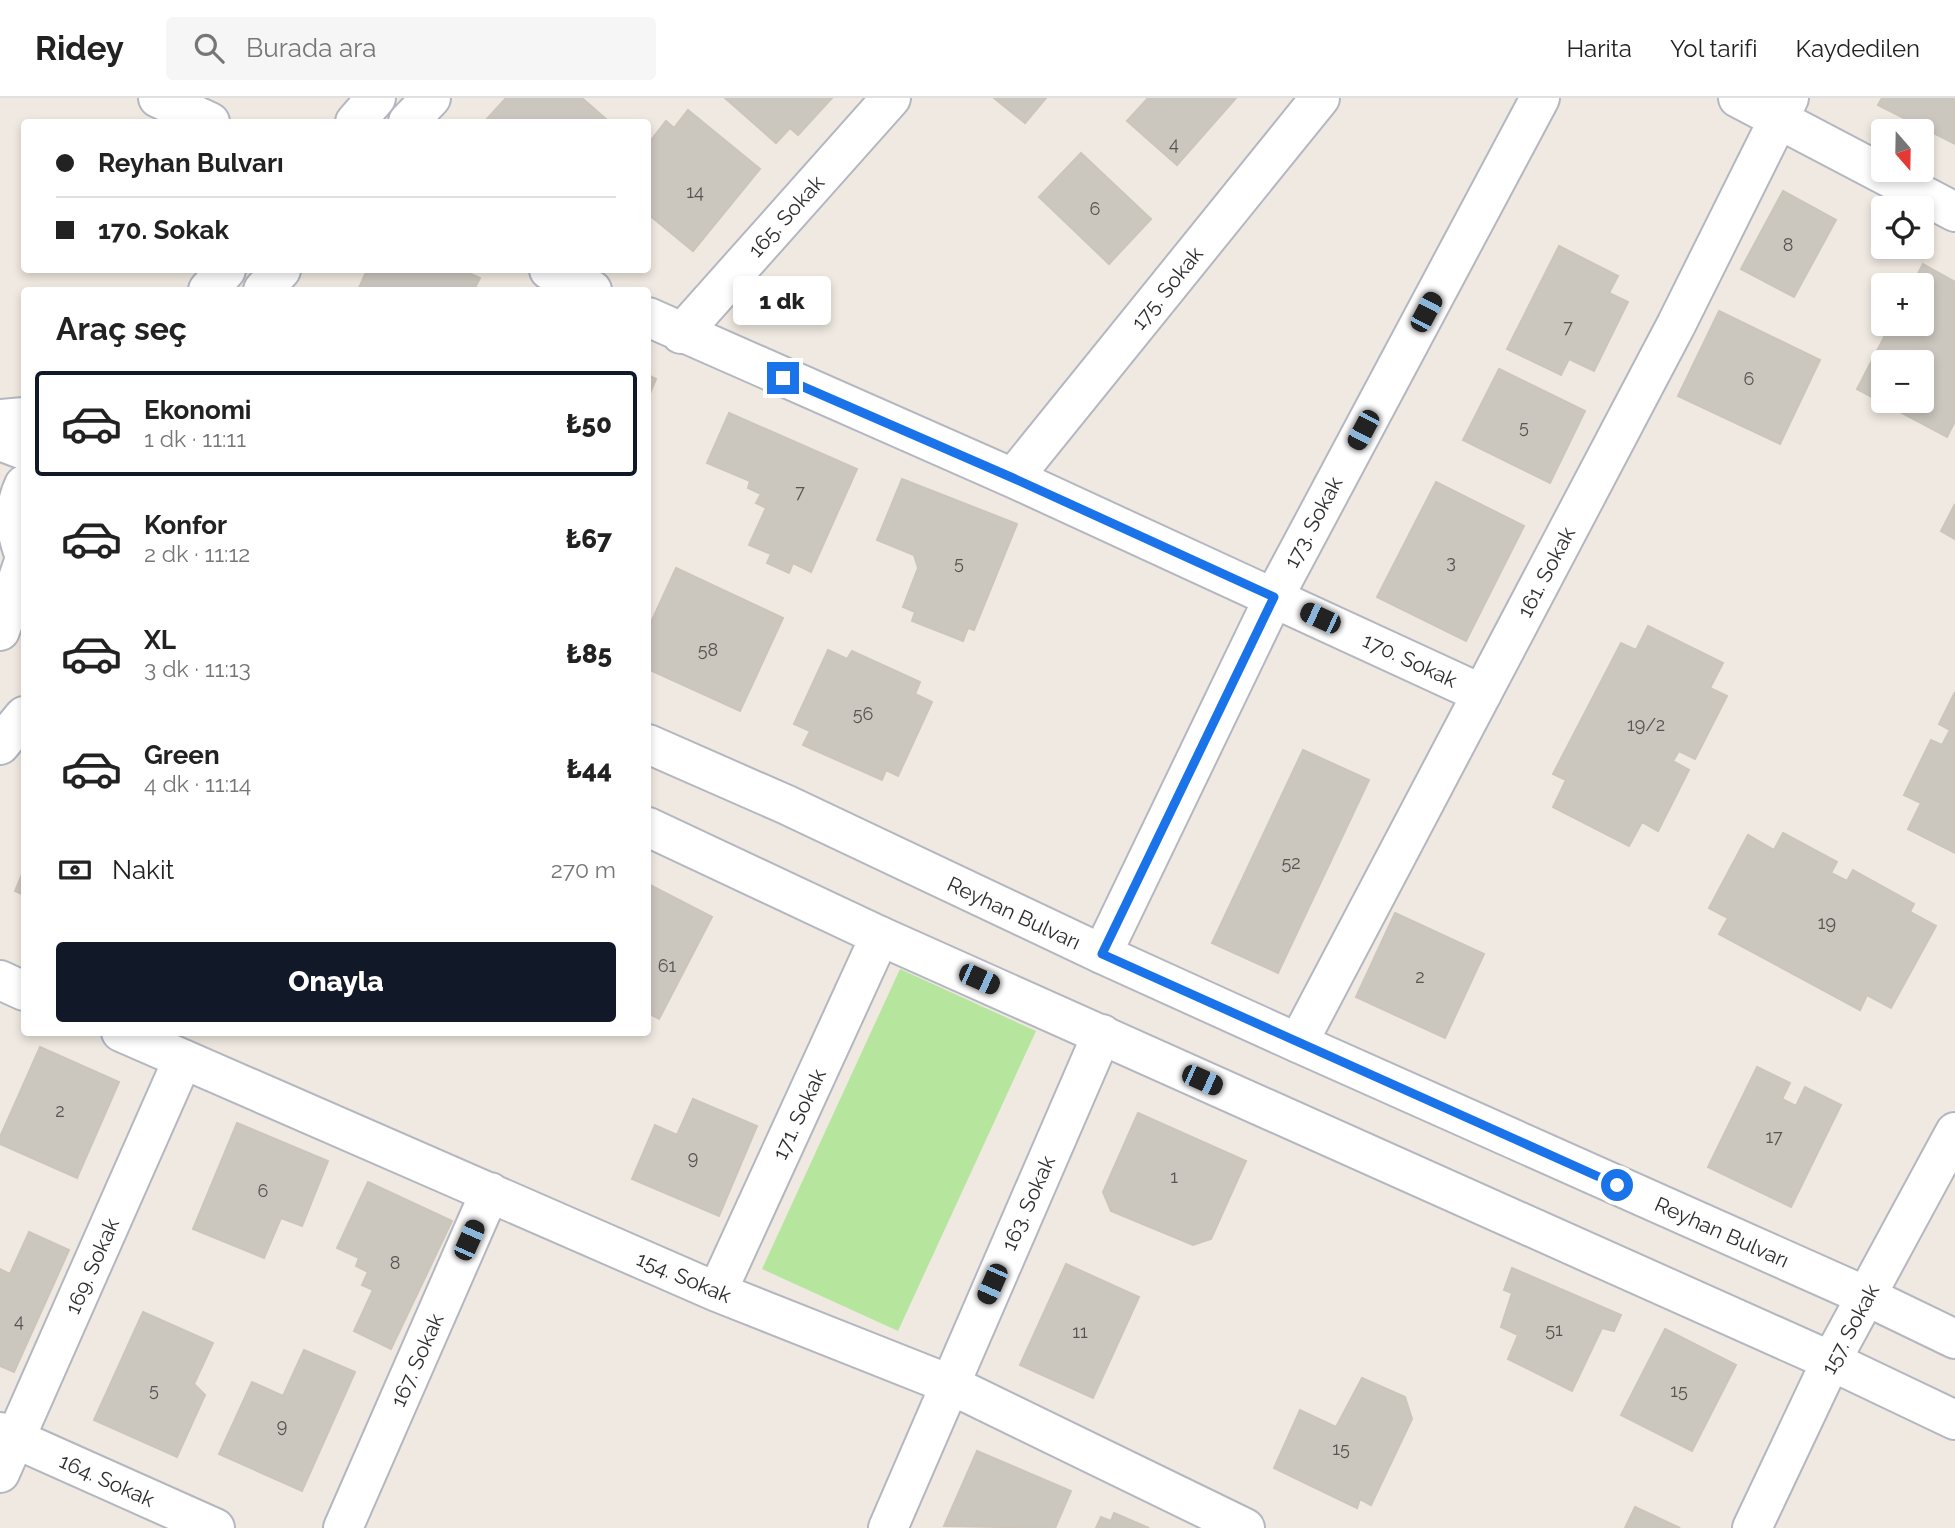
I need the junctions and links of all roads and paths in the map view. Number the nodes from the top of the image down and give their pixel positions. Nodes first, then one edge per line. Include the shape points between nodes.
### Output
1 (158, 98) edge
2 (376, 98) edge
3 (431, 98) edge
4 (891, 98) edge
5 (1320, 98) edge
6 (1540, 98) edge
7 (1738, 98) edge
8 (1783, 109) edge
9 (204, 119) edge
10 (358, 119) edge
11 (411, 119) edge
12 (1955, 212) edge
13 (223, 273) edge
14 (278, 273) edge
15 (555, 273) edge
16 (211, 287) edge
17 (266, 287) edge
18 (586, 287) edge
19 (651, 319) edge
20 (681, 334) junction
21 (21, 418) edge
22 (0, 419) edge
23 (0, 440) edge
24 (21, 449) edge
25 (1013, 478) junction
26 (21, 492) edge
27 (17, 545) edge
28 (1274, 597) junction
29 (0, 631) edge
30 (1482, 694) junction
31 (21, 720) edge
32 (0, 745) edge
33 (651, 745) edge
34 (651, 828) edge
35 (880, 936) junction
36 (1102, 954) junction
37 (0, 981) edge
38 (21, 990) edge
39 (1102, 1034) junction
40 (130, 1036) edge
41 (1298, 1044) junction
42 (183, 1059) junction
43 (1955, 1132) edge
44 (490, 1192) junction
45 (718, 1292) junction
46 (1868, 1297) junction
47 (1955, 1339) edge
48 (1832, 1361) junction
49 (949, 1384) junction
50 (1955, 1420) edge
51 (5, 1448) edge
52 (215, 1528) edge
53 (343, 1528) edge
54 (888, 1528) edge
55 (1245, 1528) edge
56 (1752, 1528) edge

1 - 9 street
2 - 10 street
3 - 11 street
4 - 20 street, 165. Sokak
5 - 25 street, 175. Sokak
6 - 28 street, 173. Sokak
7 - 8 street
8 - 12 street
8 - 30 street, 161. Sokak via 1676,325
13 - 16 street
14 - 17 street
15 - 18 street
19 - 20 street, 170. Sokak
20 - 25 street, 170. Sokak
21 - 22 street
23 - 24 street
25 - 28 street, 170. Sokak
26 - 27 street
27 - 29 street
28 - 30 street, 170. Sokak
28 - 36 street, 173. Sokak
30 - 41 street, 161. Sokak
31 - 32 street
33 - 36 street, Reyhan Bulvarı
34 - 35 street
35 - 39 street
35 - 45 street, 171. Sokak
36 - 41 street, Reyhan Bulvarı
37 - 38 street
39 - 48 street
39 - 49 street, 163. Sokak
40 - 42 street, 154. Sokak
41 - 46 street, Reyhan Bulvarı
42 - 44 street, 154. Sokak
42 - 51 street, 169. Sokak
43 - 46 street, 157. Sokak
44 - 45 street, 154. Sokak
44 - 53 street, 167. Sokak
45 - 49 street, 154. Sokak
46 - 47 street, Reyhan Bulvarı
46 - 48 street, 157. Sokak
48 - 50 street
48 - 56 street, 157. Sokak
49 - 54 street, 163. Sokak
49 - 55 street, 154. Sokak
51 - 52 street, 164. Sokak

